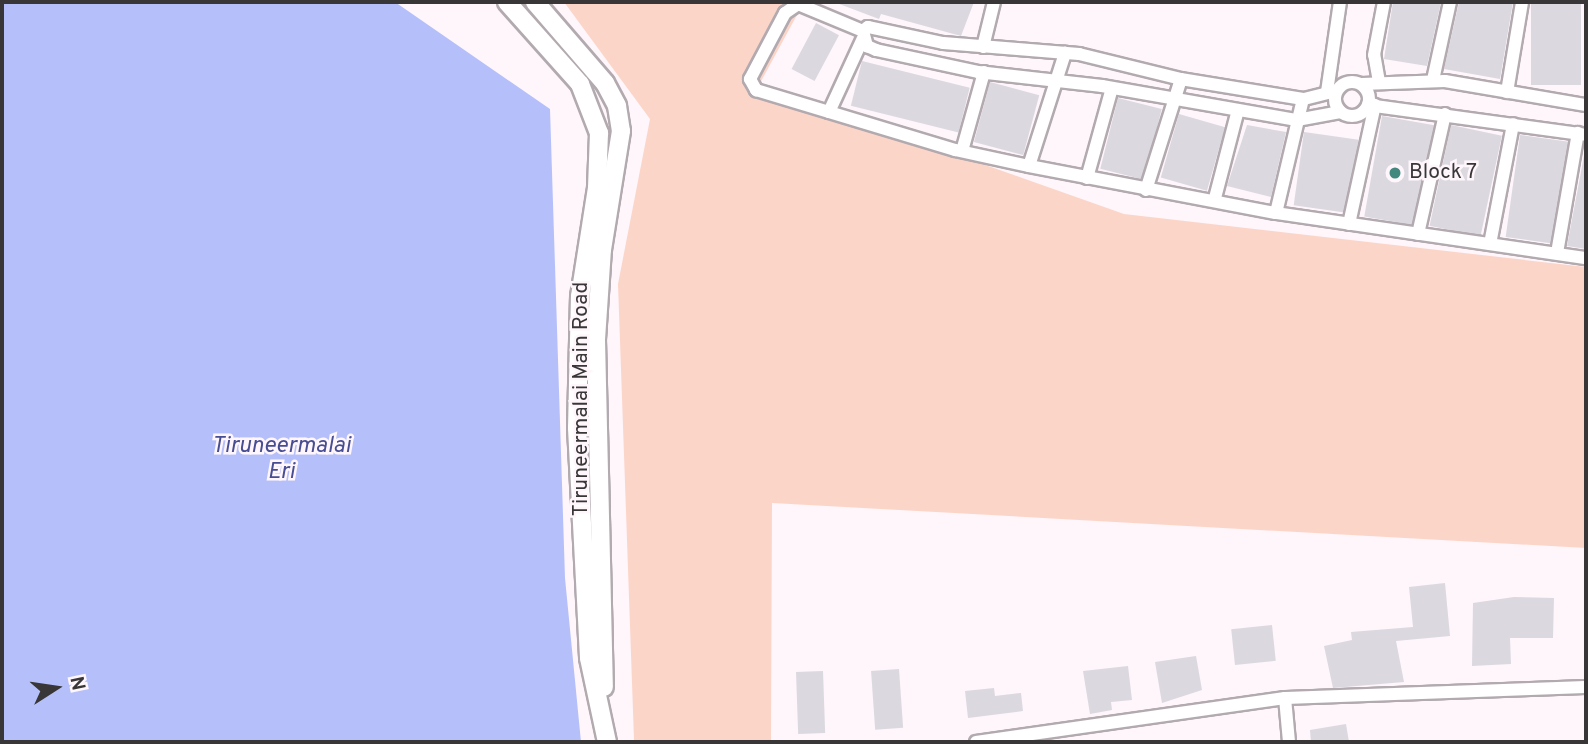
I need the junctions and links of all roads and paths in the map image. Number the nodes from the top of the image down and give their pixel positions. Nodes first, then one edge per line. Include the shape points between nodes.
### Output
1 (507, 2) edge
2 (535, 2) edge
3 (830, 2) edge
4 (994, 2) edge
5 (1340, 2) edge
6 (1384, 2) edge
7 (1450, 2) edge
8 (1522, 2) edge
9 (824, 15) junction
10 (863, 35) junction
11 (983, 47) junction
12 (1065, 52) junction
13 (984, 72) junction
14 (1057, 79) junction
15 (1181, 79) junction
16 (1433, 80) junction
17 (1379, 82) junction
18 (1362, 84) junction
19 (1112, 88) junction
20 (1332, 91) junction
21 (1507, 92) junction
22 (1303, 99) junction
23 (1173, 100) junction
24 (1585, 101) edge
25 (1372, 105) junction
26 (1238, 110) junction
27 (829, 112) junction
28 (1340, 112) junction
29 (1445, 114) junction
30 (1297, 120) junction
31 (1513, 124) junction
32 (1582, 134) edge
33 (962, 151) junction
34 (1029, 166) junction
35 (1087, 178) junction
36 (1146, 190) junction
37 (1215, 198) junction
38 (1276, 213) junction
39 (1349, 224) junction
40 (1418, 234) junction
41 (1490, 244) junction
42 (1557, 253) junction
43 (1586, 258) edge
44 (1586, 687) edge
45 (1285, 698) junction
46 (609, 742) edge
47 (976, 742) edge
48 (1289, 742) edge

1 - 46 main road, Tiruneermalai Main Road via 580,84 599,133 597,188 580,296 578,428 589,657
2 - 46 main road, Tiruneermalai Main Road via 606,83 617,106 621,131 600,270 595,385 601,646
3 - 9 street
4 - 11 street
5 - 20 street
6 - 17 street via 1374,55
7 - 16 street
8 - 21 street
9 - 10 street
9 - 27 street via 798,4 785,13 750,79 755,90
10 - 11 street via 868,27
10 - 13 street via 867,46 908,59
10 - 27 street
11 - 12 street
12 - 14 street
12 - 15 street
13 - 14 street
13 - 33 street
14 - 19 street
14 - 34 street
15 - 22 street
15 - 23 street
16 - 17 street
16 - 21 street
17 - 18 street
18 - 20 street via 1350,81
18 - 25 street
19 - 23 street
19 - 35 street
20 - 22 street
20 - 28 street
21 - 24 street
22 - 30 street
23 - 26 street
23 - 36 street
25 - 28 street via 1356,116
25 - 29 street
25 - 39 street
26 - 30 street
26 - 37 street
27 - 33 street
28 - 30 street
29 - 31 street
29 - 40 street
30 - 38 street
31 - 32 street
31 - 41 street
32 - 42 street
33 - 34 street
34 - 35 street
35 - 36 street
36 - 37 street
37 - 38 street
38 - 39 street
39 - 40 street
40 - 41 street
41 - 42 street
42 - 43 street
44 - 45 street
45 - 47 street
45 - 48 street

